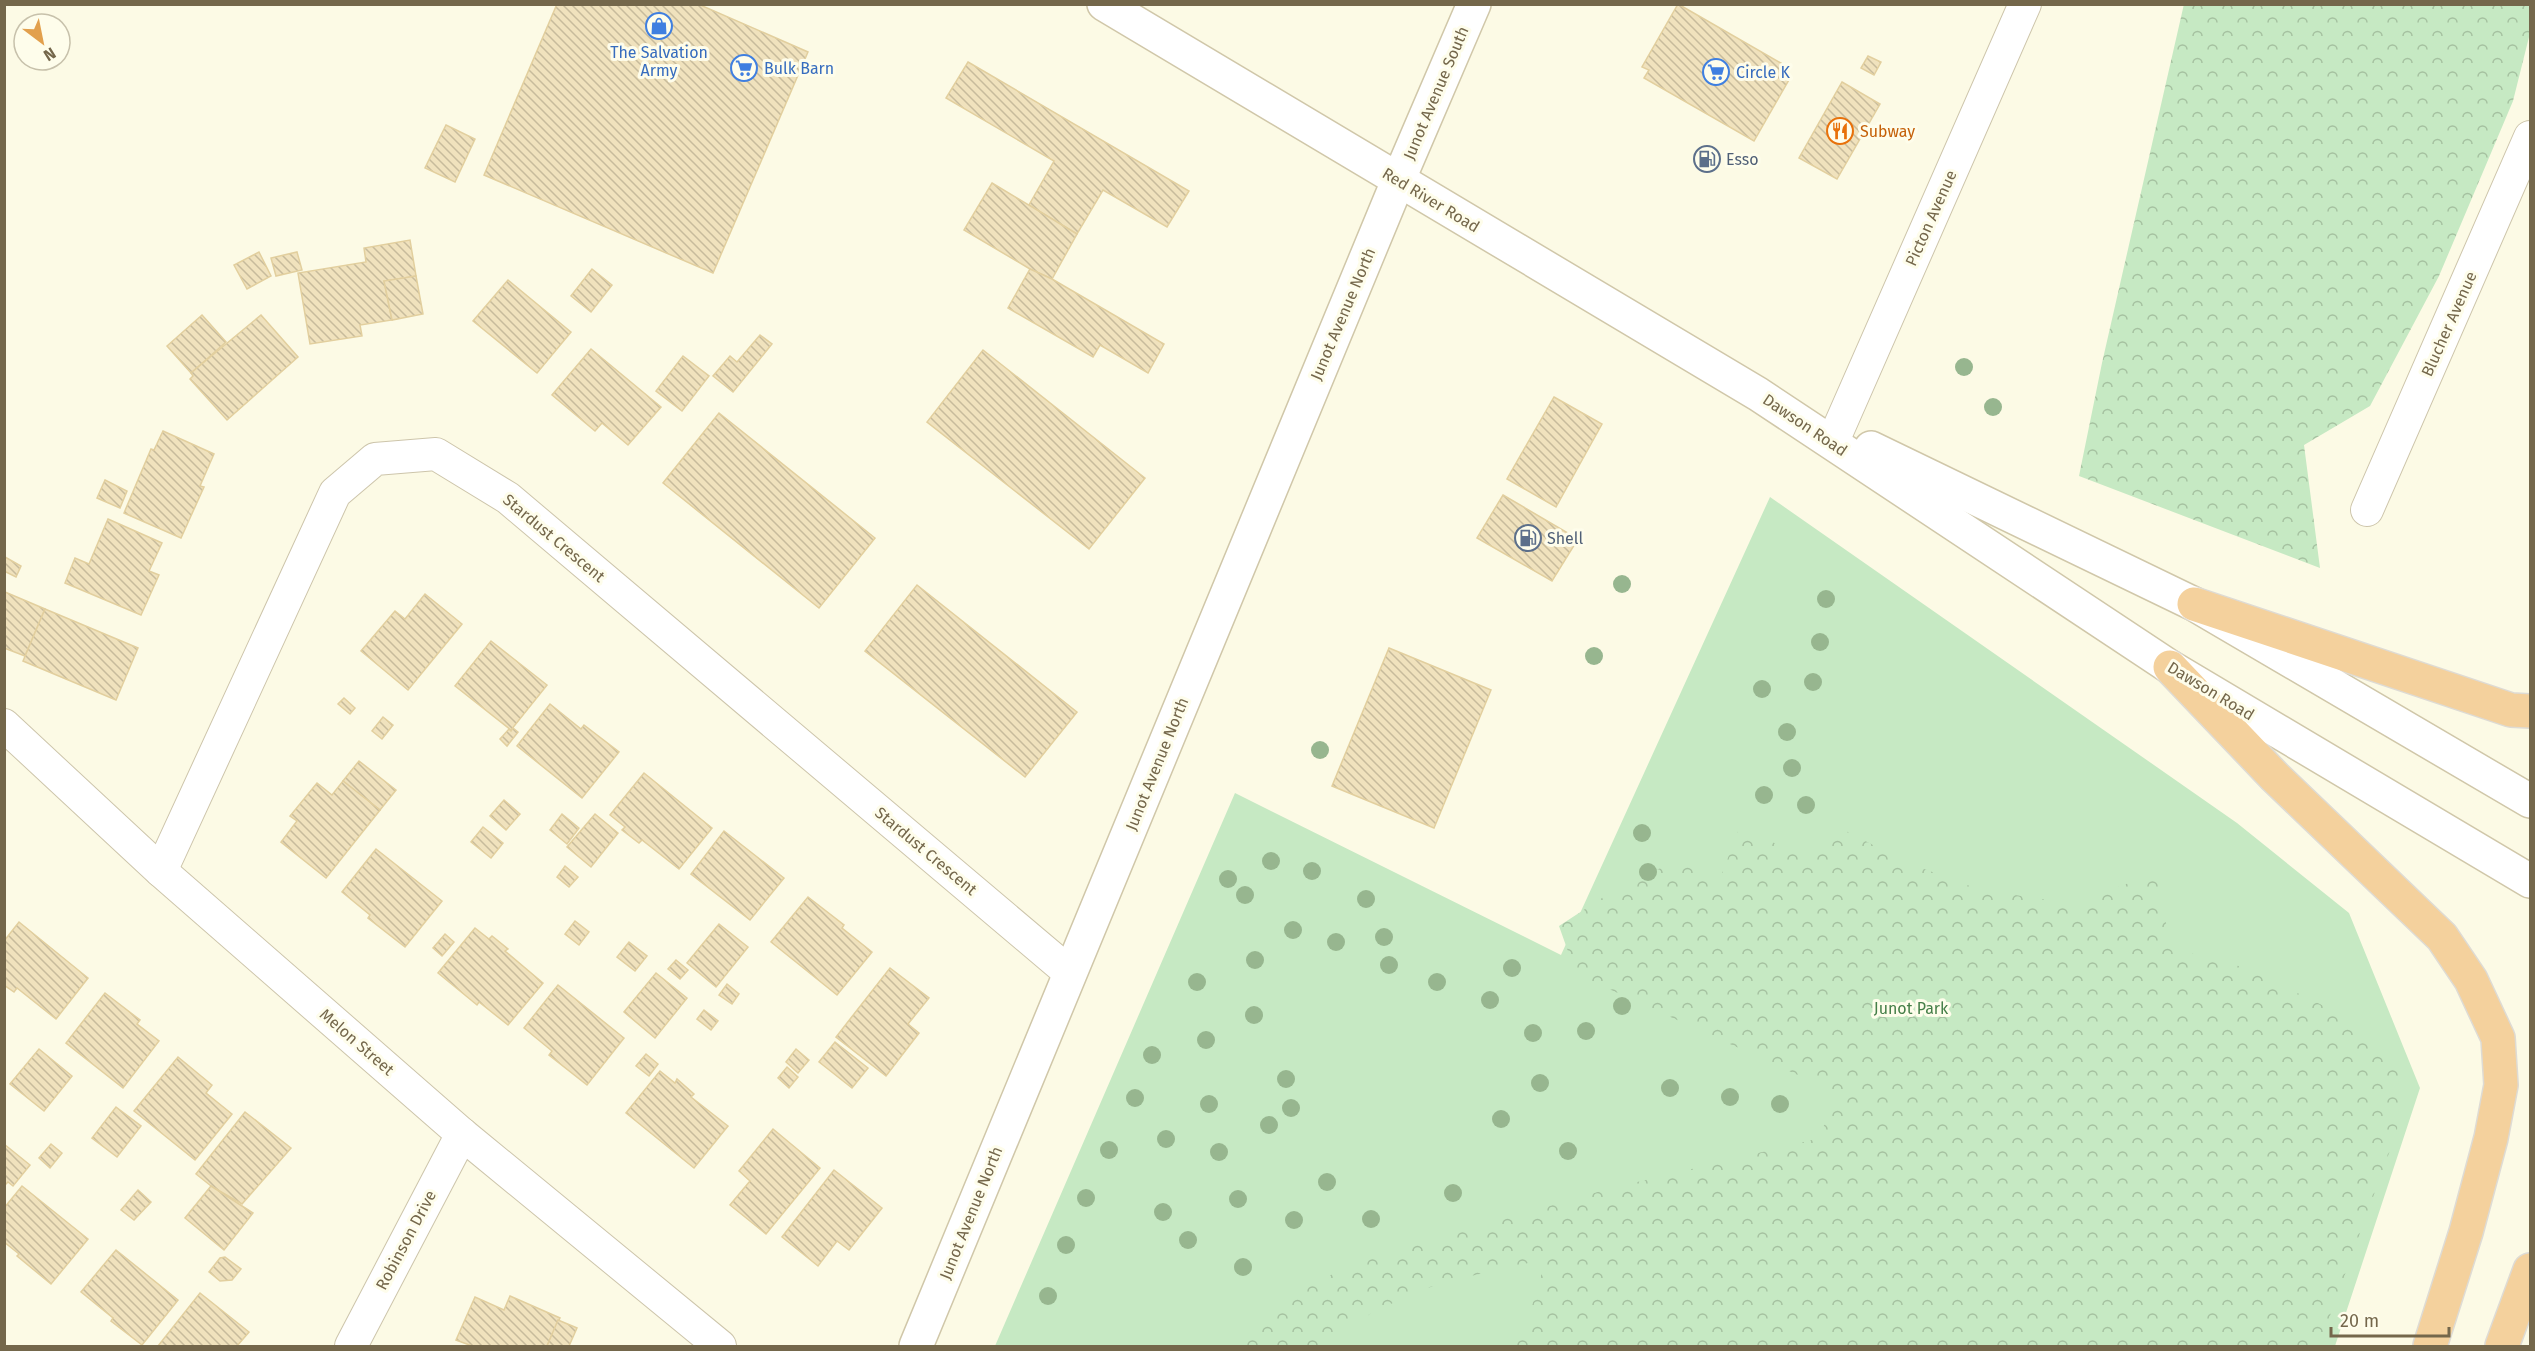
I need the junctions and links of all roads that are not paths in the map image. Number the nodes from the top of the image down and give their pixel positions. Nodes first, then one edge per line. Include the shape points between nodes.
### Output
1 (1104, 4) edge
2 (1474, 4) edge
3 (2025, 4) edge
4 (2530, 137) edge
5 (1398, 181) junction
6 (1758, 394) junction
7 (1837, 432) junction
8 (2367, 510) dead end
9 (2194, 604) junction
10 (2170, 667) junction
11 (2530, 711) edge
12 (4, 725) edge
13 (2530, 801) edge
14 (161, 871) junction
15 (2530, 881) edge
16 (1070, 973) junction
17 (462, 1134) junction
18 (2530, 1269) edge
19 (351, 1347) edge
20 (720, 1347) edge
21 (916, 1347) edge
22 (2430, 1347) edge
23 (2502, 1347) edge

1 - 5 main road, Red River Road
2 - 5 main road, Junot Avenue South
3 - 7 street, Picton Avenue
4 - 8 street, Blucher Avenue
5 - 6 main road, Red River Road
5 - 16 main road, Junot Avenue North
6 - 7 main road, Dawson Road
6 - 10 main road, Dawson Road
7 - 9 main road, Dawson Road
9 - 11 highway via 2511,710
9 - 13 main road, Dawson Road
10 - 15 main road, Dawson Road
10 - 22 highway via 2276,777 2442,937 2471,980 2498,1038 2502,1085 2491,1138
12 - 14 street, Melon Street
14 - 16 street, Stardust Crescent via 335,494 375,459 436,454 508,498
14 - 17 street, Melon Street
16 - 21 main road, Junot Avenue North
17 - 19 street, Robinson Drive
17 - 20 street, Melon Street
18 - 23 highway

